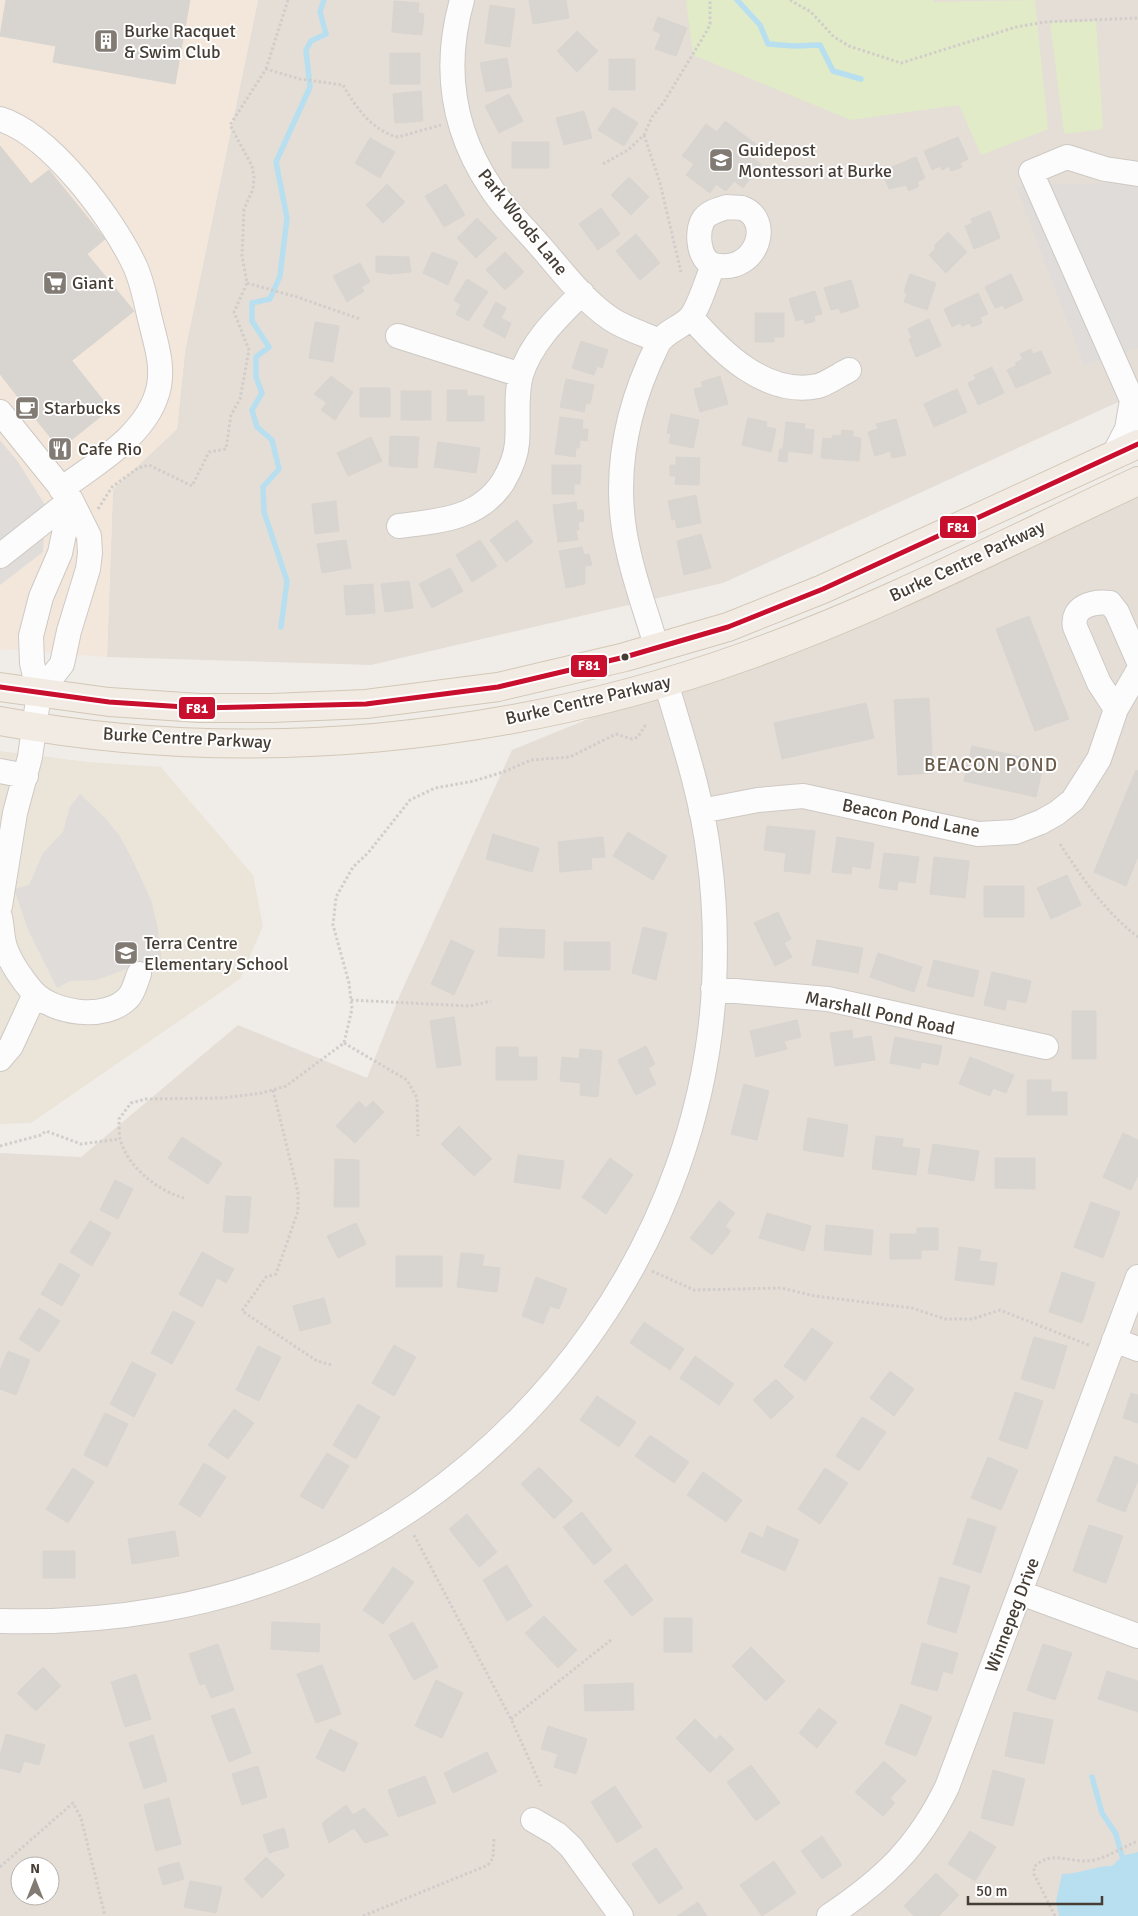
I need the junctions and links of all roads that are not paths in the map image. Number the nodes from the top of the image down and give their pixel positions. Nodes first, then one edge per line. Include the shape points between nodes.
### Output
1 (462, 0) edge
2 (0, 119) edge
3 (1138, 174) edge
4 (713, 266) dead end
5 (582, 293) junction
6 (691, 317) junction
7 (398, 336) dead end
8 (660, 341) junction
9 (849, 370) dead end
10 (521, 375) junction
11 (1135, 401) edge
12 (0, 412) edge
13 (1138, 444) edge
14 (1113, 456) junction
15 (1138, 481) edge
16 (66, 494) junction
17 (399, 526) dead end
18 (0, 556) edge
19 (657, 649) junction
20 (1138, 660) edge
21 (1138, 671) edge
22 (666, 683) junction
23 (0, 687) edge
24 (39, 693) junction
25 (1116, 709) junction
26 (0, 721) edge
27 (33, 727) junction
28 (0, 771) edge
29 (26, 776) junction
30 (701, 811) junction
31 (0, 906) edge
32 (0, 917) edge
33 (139, 974) dead end
34 (714, 989) junction
35 (35, 994) junction
36 (1046, 1047) dead end
37 (0, 1059) edge
38 (1138, 1277) edge
39 (1105, 1344) junction
40 (1138, 1349) edge
41 (1021, 1593) junction
42 (0, 1621) edge
43 (1138, 1636) edge
44 (533, 1820) dead end
45 (621, 1916) edge
46 (829, 1916) edge

1 - 5 street, Park Woods Lane via 453,38 452,81 464,139 492,190
2 - 16 street via 35,137 104,212 135,266 161,361 159,387 149,412 136,430
3 - 11 street via 1105,169 1068,157 1031,172
4 - 6 street
5 - 8 street, Park Woods Lane via 612,320
5 - 10 street via 551,325 530,355
6 - 8 street
6 - 9 street via 717,347 754,373 786,386 803,388 819,385
7 - 10 street
8 - 19 street via 635,395 627,424 621,492 628,554
10 - 17 street via 515,456 498,490 485,503 461,516
11 - 14 street via 1127,429
12 - 16 street
13 - 14 main road, Burke Centre Parkway
14 - 19 main road, Burke Centre Parkway via 823,589 728,627
15 - 22 main road, Burke Centre Parkway via 869,606 748,656
16 - 18 street
16 - 24 street via 60,553 41,597 31,636 32,663
16 - 24 street via 89,536 89,561 62,664
19 - 22 main road
19 - 24 main road, Burke Centre Parkway via 498,687 366,704 200,708
20 - 25 street via 1110,603 1098,602 1076,611 1073,618 1075,628 1099,683
21 - 25 street, Beacon Pond Lane
22 - 27 main road, Burke Centre Parkway via 482,724 378,737 215,742 116,737
22 - 30 street via 692,768
23 - 24 main road, Burke Centre Parkway
24 - 27 street
25 - 30 street, Beacon Pond Lane via 1099,759 1073,800 1049,817 1015,832 978,834 803,796 758,800
26 - 27 main road, Burke Centre Parkway
27 - 29 street
28 - 29 street
29 - 31 street via 15,813
30 - 34 street via 714,902
32 - 35 street via 5,947
33 - 35 street via 129,997 115,1008 100,1012 77,1013
34 - 36 street, Marshall Pond Road via 828,1000
34 - 42 street via 690,1126 653,1227 616,1297 584,1345 552,1385 495,1443 437,1491 392,1521 315,1564 202,1602 114,1617
35 - 37 street via 11,1046
38 - 39 street, Winnepeg Drive
39 - 40 street
39 - 41 street, Winnepeg Drive
41 - 43 street
41 - 46 street, Winnepeg Drive via 935,1810 902,1858 885,1875
44 - 45 street via 571,1847

